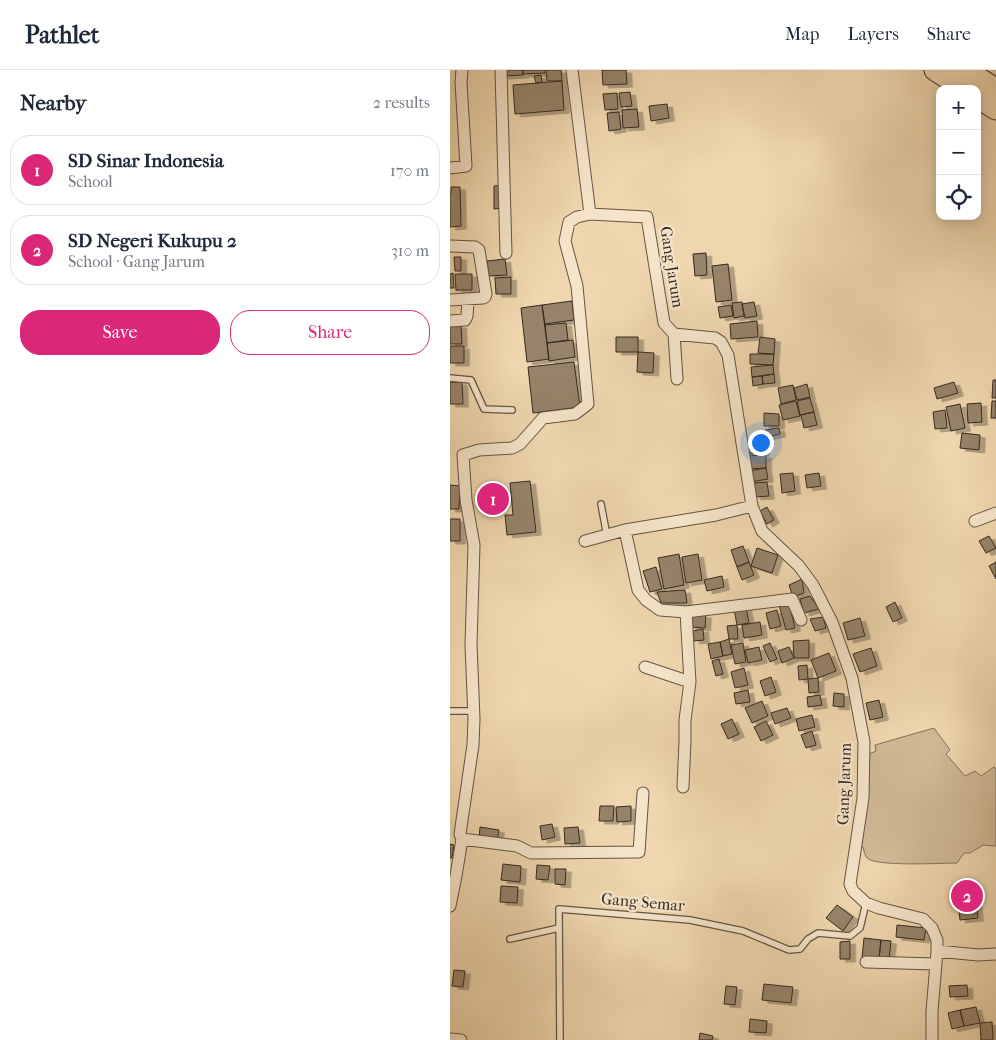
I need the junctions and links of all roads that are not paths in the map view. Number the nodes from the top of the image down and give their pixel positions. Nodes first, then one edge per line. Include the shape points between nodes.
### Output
1 (462, 70) edge
2 (501, 70) edge
3 (572, 70) edge
4 (935, 70) edge
5 (965, 70) edge
6 (958, 85) edge
7 (996, 89) edge
8 (981, 100) edge
9 (996, 109) edge
10 (450, 168) edge
11 (590, 214) junction
12 (450, 246) edge
13 (506, 253) dead end
14 (450, 300) edge
15 (468, 300) junction
16 (450, 321) edge
17 (674, 334) junction
18 (450, 378) edge
19 (677, 379) dead end
20 (512, 410) dead end
21 (601, 504) dead end
22 (752, 506) junction
23 (996, 513) edge
24 (975, 521) dead end
25 (625, 530) junction
26 (607, 536) junction
27 (585, 541) dead end
28 (686, 612) junction
29 (801, 620) dead end
30 (645, 667) dead end
31 (690, 682) junction
32 (450, 711) edge
33 (474, 711) junction
34 (683, 787) dead end
35 (643, 793) dead end
36 (457, 834) edge
37 (866, 903) junction
38 (450, 906) edge
39 (559, 928) junction
40 (510, 940) dead end
41 (937, 951) junction
42 (996, 954) edge
43 (866, 962) dead end
44 (936, 964) junction
45 (450, 1039) edge
46 (461, 1040) edge
47 (560, 1040) edge
48 (932, 1040) edge

1 - 10 street via 466,166
2 - 13 street
3 - 11 street
4 - 6 highway
5 - 7 highway
8 - 9 highway
11 - 17 street, Gang Jarum via 647,217 664,323
11 - 33 street via 569,222 565,241 577,286 588,404 575,414 543,418 520,444 512,448 479,450 463,455 466,500 474,544 471,644
12 - 15 street via 479,250 485,297
14 - 15 street
15 - 16 street via 465,320
17 - 19 street
17 - 22 street, Gang Jarum via 715,338 728,355
18 - 20 lane via 471,380 484,409
21 - 26 lane
22 - 25 street
22 - 37 street, Gang Jarum via 762,531 799,566 813,585 832,622 852,678 864,742 864,761 863,798 850,884
23 - 24 street
25 - 26 street
25 - 28 street via 638,590 660,610
26 - 27 street
28 - 29 street via 792,599
28 - 31 street
30 - 31 street
31 - 34 street
32 - 33 lane
33 - 36 street via 473,745
35 - 36 street via 639,852 531,853 517,846
36 - 38 street via 456,876
37 - 39 lane, Gang Semar via 860,928 850,936 818,933 800,949 789,950 742,931 690,920 559,908
37 - 41 street via 923,919 935,934
39 - 40 lane
39 - 47 lane, Gang Semar
41 - 42 street
41 - 44 street
43 - 44 street
44 - 48 street
45 - 46 street

